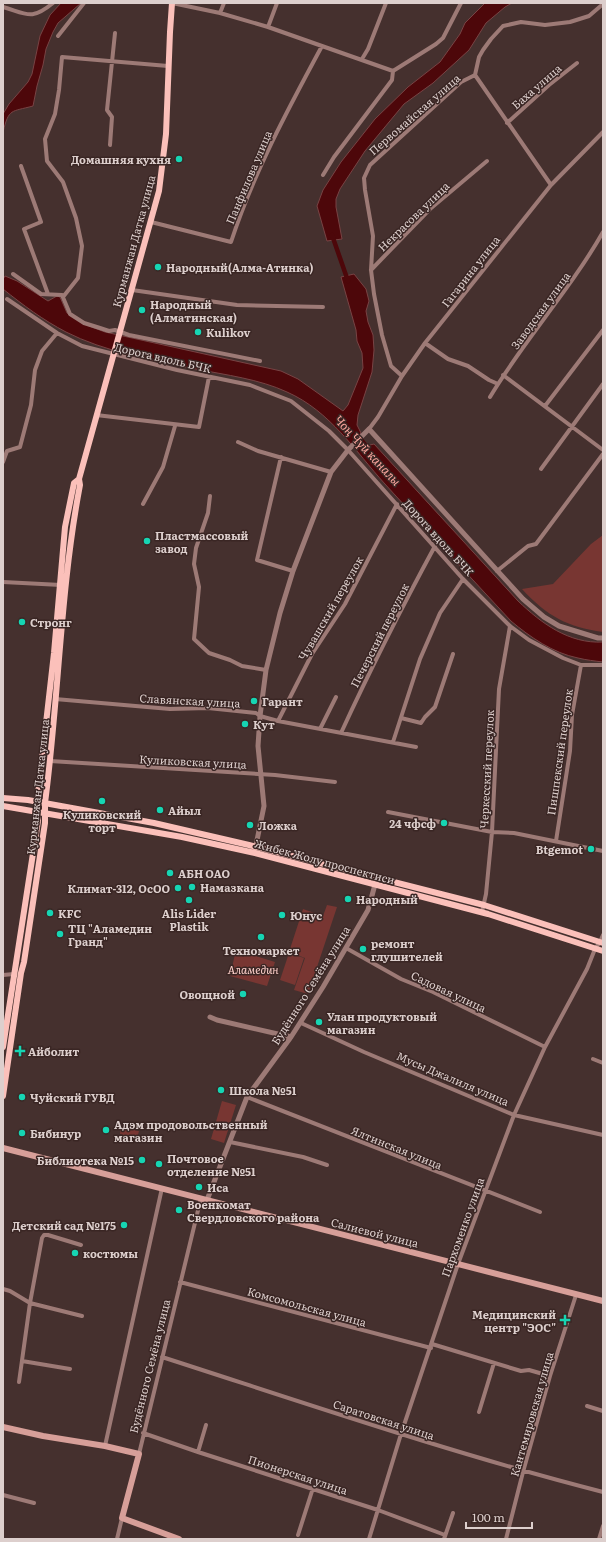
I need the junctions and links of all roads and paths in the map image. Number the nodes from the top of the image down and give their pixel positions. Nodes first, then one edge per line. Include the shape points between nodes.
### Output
1 (53, 3) edge
2 (84, 3) edge
3 (172, 3) edge
4 (224, 3) edge
5 (277, 3) edge
6 (386, 3) edge
7 (461, 3) edge
8 (603, 4) edge
9 (3, 6) edge
10 (220, 13) junction
11 (268, 27) junction
12 (115, 33) dead end
13 (58, 36) dead end
14 (322, 46) junction
15 (362, 59) junction
16 (112, 60) junction
17 (577, 63) dead end
18 (168, 66) junction
19 (393, 71) junction
20 (475, 76) junction
21 (508, 123) junction
22 (603, 132) edge
23 (110, 145) dead end
24 (487, 161) dead end
25 (21, 166) dead end
26 (323, 175) dead end
27 (551, 185) junction
28 (151, 222) junction
29 (603, 232) edge
30 (371, 270) junction
31 (13, 274) dead end
32 (132, 290) junction
33 (48, 294) junction
34 (63, 297) junction
35 (8, 299) dead end
36 (322, 307) dead end
37 (603, 330) edge
38 (120, 332) junction
39 (57, 333) junction
40 (425, 343) junction
41 (114, 354) junction
42 (260, 361) dead end
43 (503, 375) junction
44 (402, 376) junction
45 (209, 377) junction
46 (498, 384) junction
47 (603, 384) edge
48 (490, 397) dead end
49 (545, 406) junction
50 (96, 415) junction
51 (175, 426) junction
52 (572, 426) junction
53 (367, 431) junction
54 (238, 442) dead end
55 (349, 449) junction
56 (603, 450) edge
57 (603, 454) edge
58 (281, 457) junction
59 (3, 462) edge
60 (541, 469) dead end
61 (331, 472) junction
62 (210, 496) dead end
63 (143, 504) dead end
64 (397, 504) junction
65 (435, 546) junction
66 (293, 571) junction
67 (497, 571) junction
68 (463, 579) junction
69 (3, 582) edge
70 (63, 585) junction
71 (510, 626) junction
72 (603, 638) edge
73 (453, 654) dead end
74 (581, 665) junction
75 (603, 665) edge
76 (266, 670) junction
77 (336, 697) dead end
78 (55, 699) junction
79 (260, 716) junction
80 (401, 718) junction
81 (278, 721) junction
82 (320, 729) junction
83 (341, 733) junction
84 (393, 742) junction
85 (416, 747) dead end
86 (50, 761) junction
87 (260, 774) junction
88 (335, 782) dead end
89 (3, 798) edge
90 (37, 802) junction
91 (45, 803) junction
92 (3, 806) edge
93 (36, 810) junction
94 (45, 812) junction
95 (388, 812) dead end
96 (492, 832) junction
97 (556, 841) junction
98 (255, 850) junction
99 (603, 851) edge
100 (376, 882) junction
101 (484, 905) junction
102 (482, 912) junction
103 (603, 935) edge
104 (602, 943) edge
105 (346, 948) junction
106 (595, 949) junction
107 (603, 951) edge
108 (14, 974) junction
109 (3, 975) edge
110 (210, 1017) dead end
111 (301, 1023) junction
112 (291, 1037) junction
113 (3, 1047) edge
114 (545, 1047) junction
115 (594, 1059) dead end
116 (603, 1063) edge
117 (3, 1096) edge
118 (247, 1097) junction
119 (514, 1115) junction
120 (603, 1135) edge
121 (230, 1142) junction
122 (3, 1148) edge
123 (327, 1165) dead end
124 (162, 1188) junction
125 (485, 1191) junction
126 (204, 1199) junction
127 (540, 1212) dead end
128 (81, 1244) dead end
129 (458, 1264) junction
130 (180, 1282) junction
131 (3, 1289) edge
132 (576, 1295) junction
133 (603, 1302) edge
134 (30, 1303) junction
135 (82, 1316) dead end
136 (431, 1346) junction
137 (162, 1357) junction
138 (22, 1361) junction
139 (494, 1363) junction
140 (70, 1369) dead end
141 (550, 1376) junction
142 (19, 1382) dead end
143 (587, 1406) dead end
144 (603, 1411) edge
145 (478, 1412) dead end
146 (206, 1425) dead end
147 (3, 1427) edge
148 (143, 1433) junction
149 (401, 1434) junction
150 (105, 1446) junction
151 (198, 1452) junction
152 (138, 1454) junction
153 (523, 1472) junction
154 (313, 1488) junction
155 (603, 1492) edge
156 (3, 1495) edge
157 (34, 1503) dead end
158 (378, 1510) junction
159 (453, 1513) dead end
160 (122, 1518) junction
161 (603, 1526) edge
162 (298, 1535) dead end
163 (166, 1537) edge
164 (445, 1537) edge
165 (507, 1537) edge
166 (117, 1539) edge
167 (179, 1539) edge
168 (369, 1539) edge
169 (512, 1539) edge
170 (599, 1539) edge

1 - 9 street via 43,11 30,16
2 - 13 street
3 - 10 street
3 - 18 main road, Курманжан Датка улица
4 - 10 street
5 - 11 street
6 - 15 street
7 - 19 street via 443,38
8 - 20 street, Первомайская улица via 589,16 570,22 545,25 521,22 503,26 479,57
10 - 11 street
11 - 14 street
12 - 16 street
14 - 15 street
14 - 28 street, Панфилова улица via 288,107 240,212 231,242
15 - 19 street
16 - 18 street
16 - 23 street via 107,110 112,117
16 - 34 street via 62,56 55,114 45,139 47,161 63,182 76,218 82,246 78,278
17 - 21 street, Баха улица
18 - 28 main road, Курманжан Датка улица via 163,163
19 - 26 street via 392,80
20 - 21 street, Первомайская улица
20 - 30 street, Первомайская улица via 461,82 370,165 364,178 373,236
21 - 27 street, Первомайская улица
22 - 27 street, Гагарина улица
24 - 30 street, Некрасова улица via 430,209
25 - 33 street via 40,222 24,229
27 - 40 street, Гагарина улица
28 - 32 main road, Курманжан Датка улица
29 - 43 street, Заводская улица via 589,257
30 - 44 street, Первомайская улица via 382,335 391,366
31 - 33 street via 41,294
32 - 36 street via 237,305
32 - 38 main road, Курманжан Датка улица
33 - 34 street
34 - 38 street via 70,314 84,323
35 - 39 street, Дорога вдоль БЧК
37 - 49 street
38 - 41 main road, Курманжан Датка улица
38 - 42 street
39 - 41 street, Дорога вдоль БЧК via 82,346
39 - 59 street via 42,351 35,370 31,405 20,447 7,451
40 - 44 street, Гагарина улица
40 - 46 street via 448,359 468,366
41 - 45 street, Дорога вдоль БЧК
41 - 50 main road, Курманжан Датка улица
43 - 46 street, Заводская улица
43 - 49 street
44 - 53 street, Гагарина улица
45 - 51 street via 199,427
45 - 55 street, Дорога вдоль БЧК via 250,385 292,401
46 - 48 street, Заводская улица
47 - 52 street
49 - 52 street
50 - 51 street
50 - 70 main road, Курманжан Датка улица via 79,479
51 - 63 street via 163,466
52 - 56 street
52 - 60 street
53 - 55 street
53 - 67 street
54 - 58 street
55 - 61 street
55 - 64 street, Дорога вдоль БЧК
57 - 67 street via 536,544 528,546
58 - 61 street
58 - 66 street via 257,560
61 - 66 street
62 - 76 street via 194,564 199,587 194,639 209,653 242,666
64 - 65 street, Дорога вдоль БЧК
64 - 81 street, Чувашский переулок via 345,604 312,654
65 - 68 street, Дорога вдоль БЧК
65 - 83 street, Печерский переулок
66 - 76 street
67 - 72 street via 544,617 575,632
68 - 71 street, Дорога вдоль БЧК
68 - 80 street via 440,613 420,659
69 - 70 street
70 - 78 main road, Курманжан Датка улица
70 - 90 main road, Курманжан Датка улица
71 - 74 street, Дорога вдоль БЧК via 529,640
71 - 96 street, Черкесский переулок via 498,689
73 - 80 street via 435,707 421,723
74 - 75 street, Дорога вдоль БЧК
74 - 97 street, Пишпекский переулок
76 - 79 street
77 - 82 street
78 - 79 street, Славянская улица via 170,709 208,708 256,713
78 - 86 main road, Курманжан Датка улица
79 - 81 street, Славянская улица
79 - 87 street
80 - 84 street
81 - 82 street, Славянская улица
82 - 83 street, Славянская улица
83 - 84 street, Славянская улица
84 - 85 street, Славянская улица
86 - 87 street, Куликовская улица
86 - 91 main road, Курманжан Датка улица
87 - 88 street, Куликовская улица
87 - 98 street via 264,806
89 - 90 main road, Жибек Жолу проспектиси
90 - 91 main road, Жибек Жолу проспектиси
90 - 93 main road, Курманжан Датка улица
91 - 94 main road, Курманжан Датка улица
91 - 98 main road, Жибек Жолу проспектиси via 154,823
92 - 93 main road, Жибек Жолу проспектиси
93 - 94 main road, Жибек Жолу проспектиси
93 - 108 main road, Курманжан Датка улица via 38,821
94 - 98 main road, Жибек Жолу проспектиси
94 - 117 main road, Курманжан Датка улица via 46,823
95 - 96 street
96 - 97 street via 514,833
96 - 101 street, Черкесский переулок
97 - 99 street
98 - 100 main road, Жибек Жолу проспектиси
100 - 101 main road, Жибек Жолу проспектиси
100 - 102 main road, Жибек Жолу проспектиси
100 - 105 street, Будённого Семёна улица via 368,910
101 - 102 street, Черкесский переулок
101 - 104 main road, Жибек Жолу проспектиси
102 - 106 main road, Жибек Жолу проспектиси
103 - 104 street, Пархоменко улица
104 - 106 street, Пархоменко улица
105 - 111 street, Будённого Семёна улица
105 - 114 street, Садовая улица via 401,979
106 - 107 main road, Жибек Жолу проспектиси
106 - 114 street, Пархоменко улица
108 - 109 street
108 - 113 main road, Курманжан Датка улица
110 - 112 street
111 - 112 street, Будённого Семёна улица
111 - 119 street, Мусы Джалиля улица
112 - 118 street, Будённого Семёна улица
114 - 119 street, Пархоменко улица
115 - 116 street
118 - 121 street, Будённого Семёна улица
118 - 125 street, Ялтинская улица
119 - 120 street, Мусы Джалиля улица
119 - 125 street, Пархоменко улица
121 - 123 street via 303,1157
121 - 126 street, Будённого Семёна улица
122 - 124 main road, Салиевой улица
124 - 126 main road, Салиевой улица
124 - 150 street
125 - 127 street, Ялтинская улица
125 - 129 street, Пархоменко улица
126 - 129 main road, Салиевой улица
126 - 130 street, Будённого Семёна улица
128 - 134 street via 44,1235
129 - 132 main road, Салиевой улица
129 - 136 street, Пархоменко улица
130 - 136 street, Комсомольская улица
130 - 137 street, Будённого Семёна улица
131 - 134 street
132 - 133 main road, Салиевой улица
132 - 141 street, Кантемировская улица
134 - 135 street
134 - 138 street
136 - 139 street, Комсомольская улица
136 - 149 street, Пархоменко улица
137 - 148 street, Будённого Семёна улица
137 - 149 street, Саратовская улица
138 - 140 street
138 - 142 street
139 - 141 street, Комсомольская улица
139 - 145 street
141 - 153 street, Кантемировская улица
143 - 144 street
146 - 151 street
147 - 150 main road
148 - 151 street, Пионерская улица
148 - 152 street, Будённого Семёна улица
149 - 153 street, Саратовская улица
149 - 158 street, Пархоменко улица
150 - 152 main road
151 - 154 street, Пионерская улица
152 - 160 main road, Будённого Семёна улица
153 - 155 street, Саратовская улица
153 - 165 street, Кантемировская улица
154 - 158 street, Пионерская улица
154 - 162 street
156 - 157 street
158 - 164 street, Пионерская улица
158 - 168 street, Пархоменко улица
159 - 164 street
160 - 163 main road
160 - 166 street, Будённого Семёна улица
161 - 170 street
163 - 167 main road
165 - 169 street

